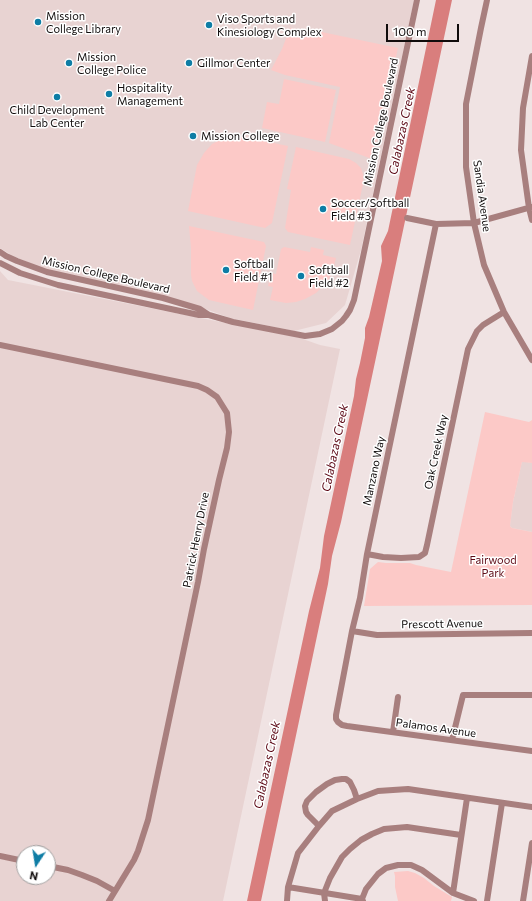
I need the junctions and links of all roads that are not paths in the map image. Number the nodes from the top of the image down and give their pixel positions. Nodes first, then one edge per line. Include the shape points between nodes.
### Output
1 (417, 0) edge
2 (487, 0) edge
3 (532, 56) edge
4 (531, 208) edge
5 (407, 218) dead end
6 (532, 220) edge
7 (474, 223) junction
8 (436, 224) junction
9 (0, 252) edge
10 (0, 263) edge
11 (504, 312) junction
12 (209, 315) junction
13 (0, 345) edge
14 (532, 360) edge
15 (367, 554) junction
16 (352, 631) junction
17 (532, 633) edge
18 (532, 695) edge
19 (398, 697) dead end
20 (338, 722) joint
21 (393, 732) junction
22 (452, 740) junction
23 (532, 751) edge
24 (467, 798) junction
25 (357, 799) junction
26 (502, 803) junction
27 (532, 807) edge
28 (319, 826) junction
29 (461, 835) junction
30 (532, 843) edge
31 (0, 856) edge
32 (16, 859) edge
33 (56, 868) edge
34 (288, 887) junction
35 (115, 891) junction
36 (453, 892) junction
37 (324, 893) junction
38 (363, 900) edge
39 (109, 901) edge
40 (287, 901) edge
41 (324, 901) edge
42 (474, 901) edge
43 (487, 901) edge
44 (523, 901) edge

1 - 12 street, Mission College Boulevard via 350,310 338,325 312,336 233,322
2 - 7 street, Sandia Avenue via 466,104 466,167
3 - 4 street via 523,108 521,150
4 - 6 street
4 - 7 street
5 - 8 street
7 - 8 street
7 - 11 street, Sandia Avenue via 484,265
8 - 15 street, Manzano Way
9 - 12 street, Mission College Boulevard via 47,272 163,298
10 - 12 street, Mission College Boulevard via 20,273 58,285
11 - 14 street, Sandia Avenue
11 - 15 street, Oak Creek Way via 477,331 468,349 425,553 419,557 401,558
13 - 35 street, Patrick Henry Drive via 198,386 217,398 227,413 230,432 228,443 148,820 138,851
15 - 16 street, Manzano Way
16 - 17 street, Prescott Avenue via 377,635
16 - 20 street, Manzano Way via 336,715
18 - 22 street via 463,695
19 - 21 street
20 - 21 street, Palamos Avenue via 347,726
21 - 22 street, Palamos Avenue
22 - 23 street, Palamos Avenue
24 - 25 street via 408,789 378,791
24 - 26 street
24 - 29 street
25 - 28 street via 332,812
25 - 28 street via 350,782 346,779 327,784 307,801 305,806 308,815
26 - 27 street
26 - 43 street
28 - 34 street via 298,853
29 - 36 street
29 - 37 street via 407,827 384,829 372,834 342,857
30 - 44 street
31 - 32 street
33 - 35 street via 82,875
34 - 37 street
34 - 40 street
35 - 39 street, Patrick Henry Drive
36 - 38 street via 422,870 398,865 386,868 378,874 366,888
36 - 42 street
37 - 38 street
37 - 41 street

